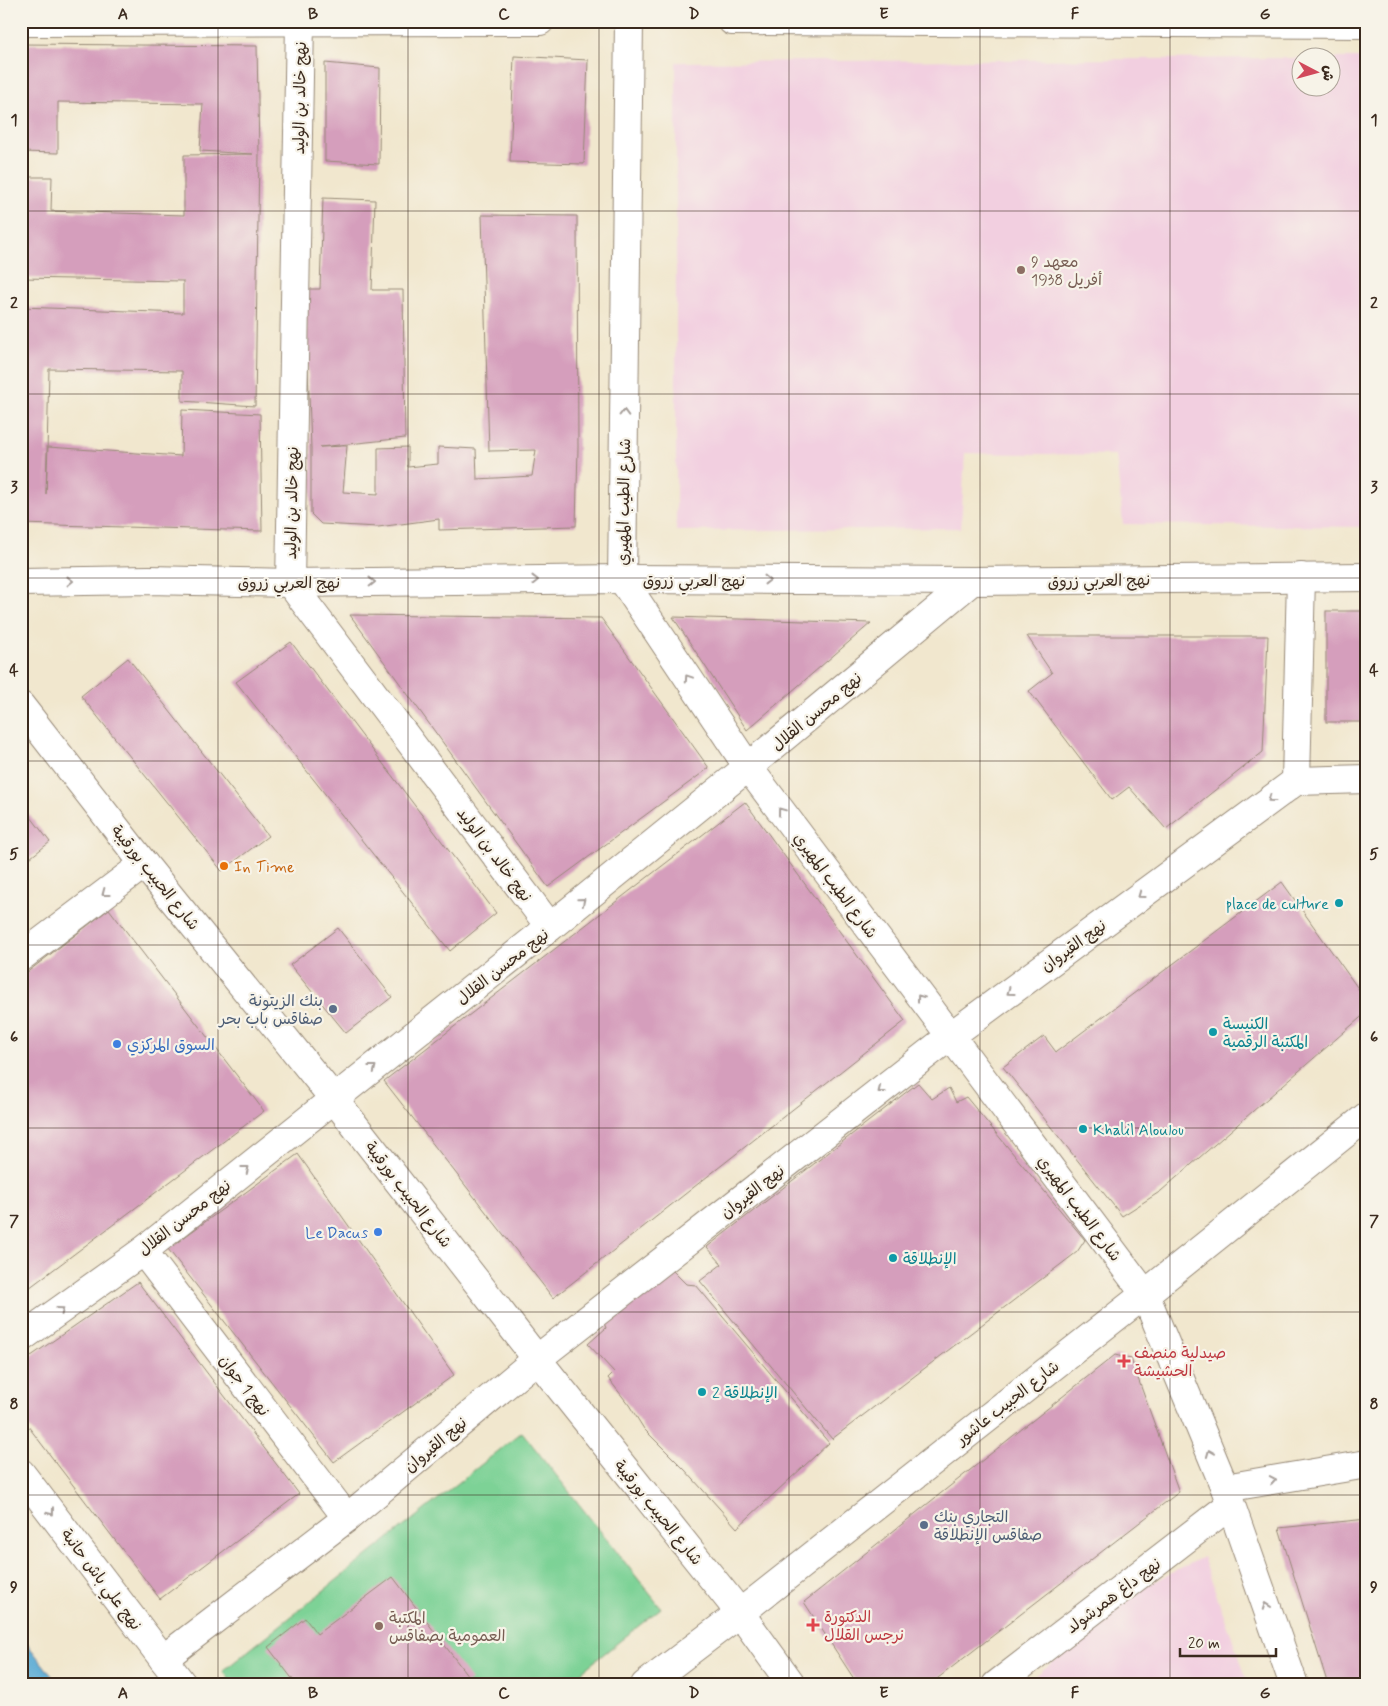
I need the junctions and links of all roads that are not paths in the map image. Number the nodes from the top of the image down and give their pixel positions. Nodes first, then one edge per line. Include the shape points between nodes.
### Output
1 (540, 21) edge
2 (629, 21) edge
3 (732, 21) edge
4 (21, 22) edge
5 (300, 22) edge
6 (1294, 22) edge
7 (1367, 24) edge
8 (1367, 577) edge
9 (1301, 578) junction
10 (622, 580) junction
11 (972, 581) junction
12 (21, 582) edge
13 (290, 583) junction
14 (21, 706) edge
15 (748, 767) junction
16 (1367, 779) edge
17 (1296, 781) junction
18 (144, 864) junction
19 (550, 928) junction
20 (21, 957) edge
21 (950, 1037) junction
22 (334, 1099) junction
23 (1367, 1116) edge
24 (143, 1251) junction
25 (1145, 1294) junction
26 (21, 1338) edge
27 (537, 1358) junction
28 (1367, 1464) edge
29 (21, 1473) edge
30 (1228, 1497) junction
31 (347, 1518) junction
32 (740, 1613) junction
33 (163, 1659) junction
34 (184, 1685) edge
35 (645, 1685) edge
36 (792, 1685) edge
37 (996, 1685) edge
38 (1294, 1685) edge

1 - 5 street
10 -> 2 street, شارع الطيب المهيري
3 - 6 street
4 - 5 street
5 - 13 street, نهج خالد بن الوليد
6 - 7 street
8 - 9 street, نهج العربي زروق
9 - 11 street, نهج العربي زروق
9 - 17 street
10 -> 11 street, نهج العربي زروق
13 -> 10 street, نهج العربي زروق
15 -> 10 street, شارع الطيب المهيري
11 - 15 street, نهج محسن القلال
12 -> 13 street, نهج العربي زروق
13 - 19 street, نهج خالد بن الوليد
14 - 18 street, شارع الحبيب بورقيبة
19 -> 15 street, نهج محسن القلال
21 -> 15 street, شارع الطيب المهيري
16 - 17 street
17 -> 21 street, نهج القيروان
18 -> 20 street
18 - 22 street, شارع الحبيب بورقيبة
22 -> 19 street, نهج محسن القلال
21 - 25 street, شارع الطيب المهيري
21 -> 27 street, نهج القيروان
24 -> 22 street, نهج محسن القلال
22 - 27 street, شارع الحبيب بورقيبة
23 - 25 street, شارع الحبيب عاشور
26 -> 24 street, نهج محسن القلال
24 - 31 street, نهج 1 جوان
30 -> 25 street, شارع الطيب المهيري
25 - 32 street, شارع الحبيب عاشور
27 - 31 street, نهج القيروان
27 - 32 street, شارع الحبيب بورقيبة
30 -> 28 street, نهج داغ همرشولد
29 -> 33 street, نهج علي باش حانبة
30 - 37 street, نهج داغ همرشولد
38 -> 30 street, شارع الطيب المهيري
31 - 33 street, نهج القيروان
32 - 35 street, شارع الحبيب عاشور
32 - 36 street, شارع الحبيب بورقيبة
33 - 34 street, نهج علي باش حانبة

